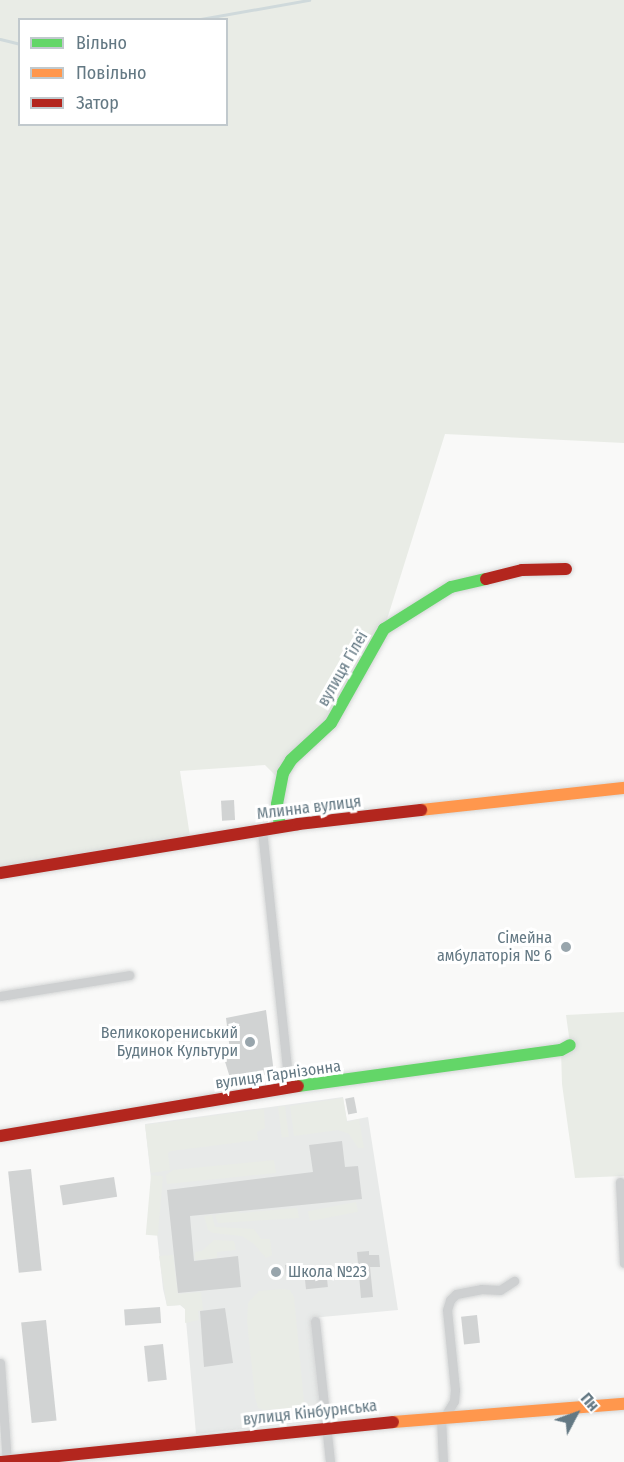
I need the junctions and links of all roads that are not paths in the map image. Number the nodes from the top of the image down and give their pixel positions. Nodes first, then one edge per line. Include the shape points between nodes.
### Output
1 (566, 569) dead end
2 (624, 788) edge
3 (280, 827) junction
4 (262, 830) junction
5 (0, 873) edge
6 (129, 975) dead end
7 (0, 996) edge
8 (566, 1047) dead end
9 (289, 1088) junction
10 (0, 1136) edge
11 (620, 1182) dead end
12 (624, 1263) edge
13 (514, 1281) dead end
14 (315, 1321) dead end
15 (0, 1363) edge
16 (624, 1404) edge
17 (443, 1416) junction
18 (327, 1428) junction
19 (5, 1462) edge
20 (330, 1462) edge
21 (443, 1462) edge

1 - 3 street, вулиця Гілеї via 522,570 451,587 384,629 331,723 291,760 283,773 278,804
2 - 3 street, Млинна вулиця
3 - 4 street, Млинна вулиця
4 - 5 street, Млинна вулиця
4 - 9 street
6 - 7 street
8 - 9 street, вулиця Гарнізонна
9 - 10 street, вулиця Гарнізонна
11 - 12 street
13 - 17 street via 500,1290 456,1294 450,1300 447,1310 455,1390 454,1401
14 - 18 street
15 - 19 street
16 - 17 street, вулиця Кінбурнська
17 - 18 street, вулиця Кінбурнська
17 - 21 street
18 - 19 street, вулиця Кінбурнська
18 - 20 street

